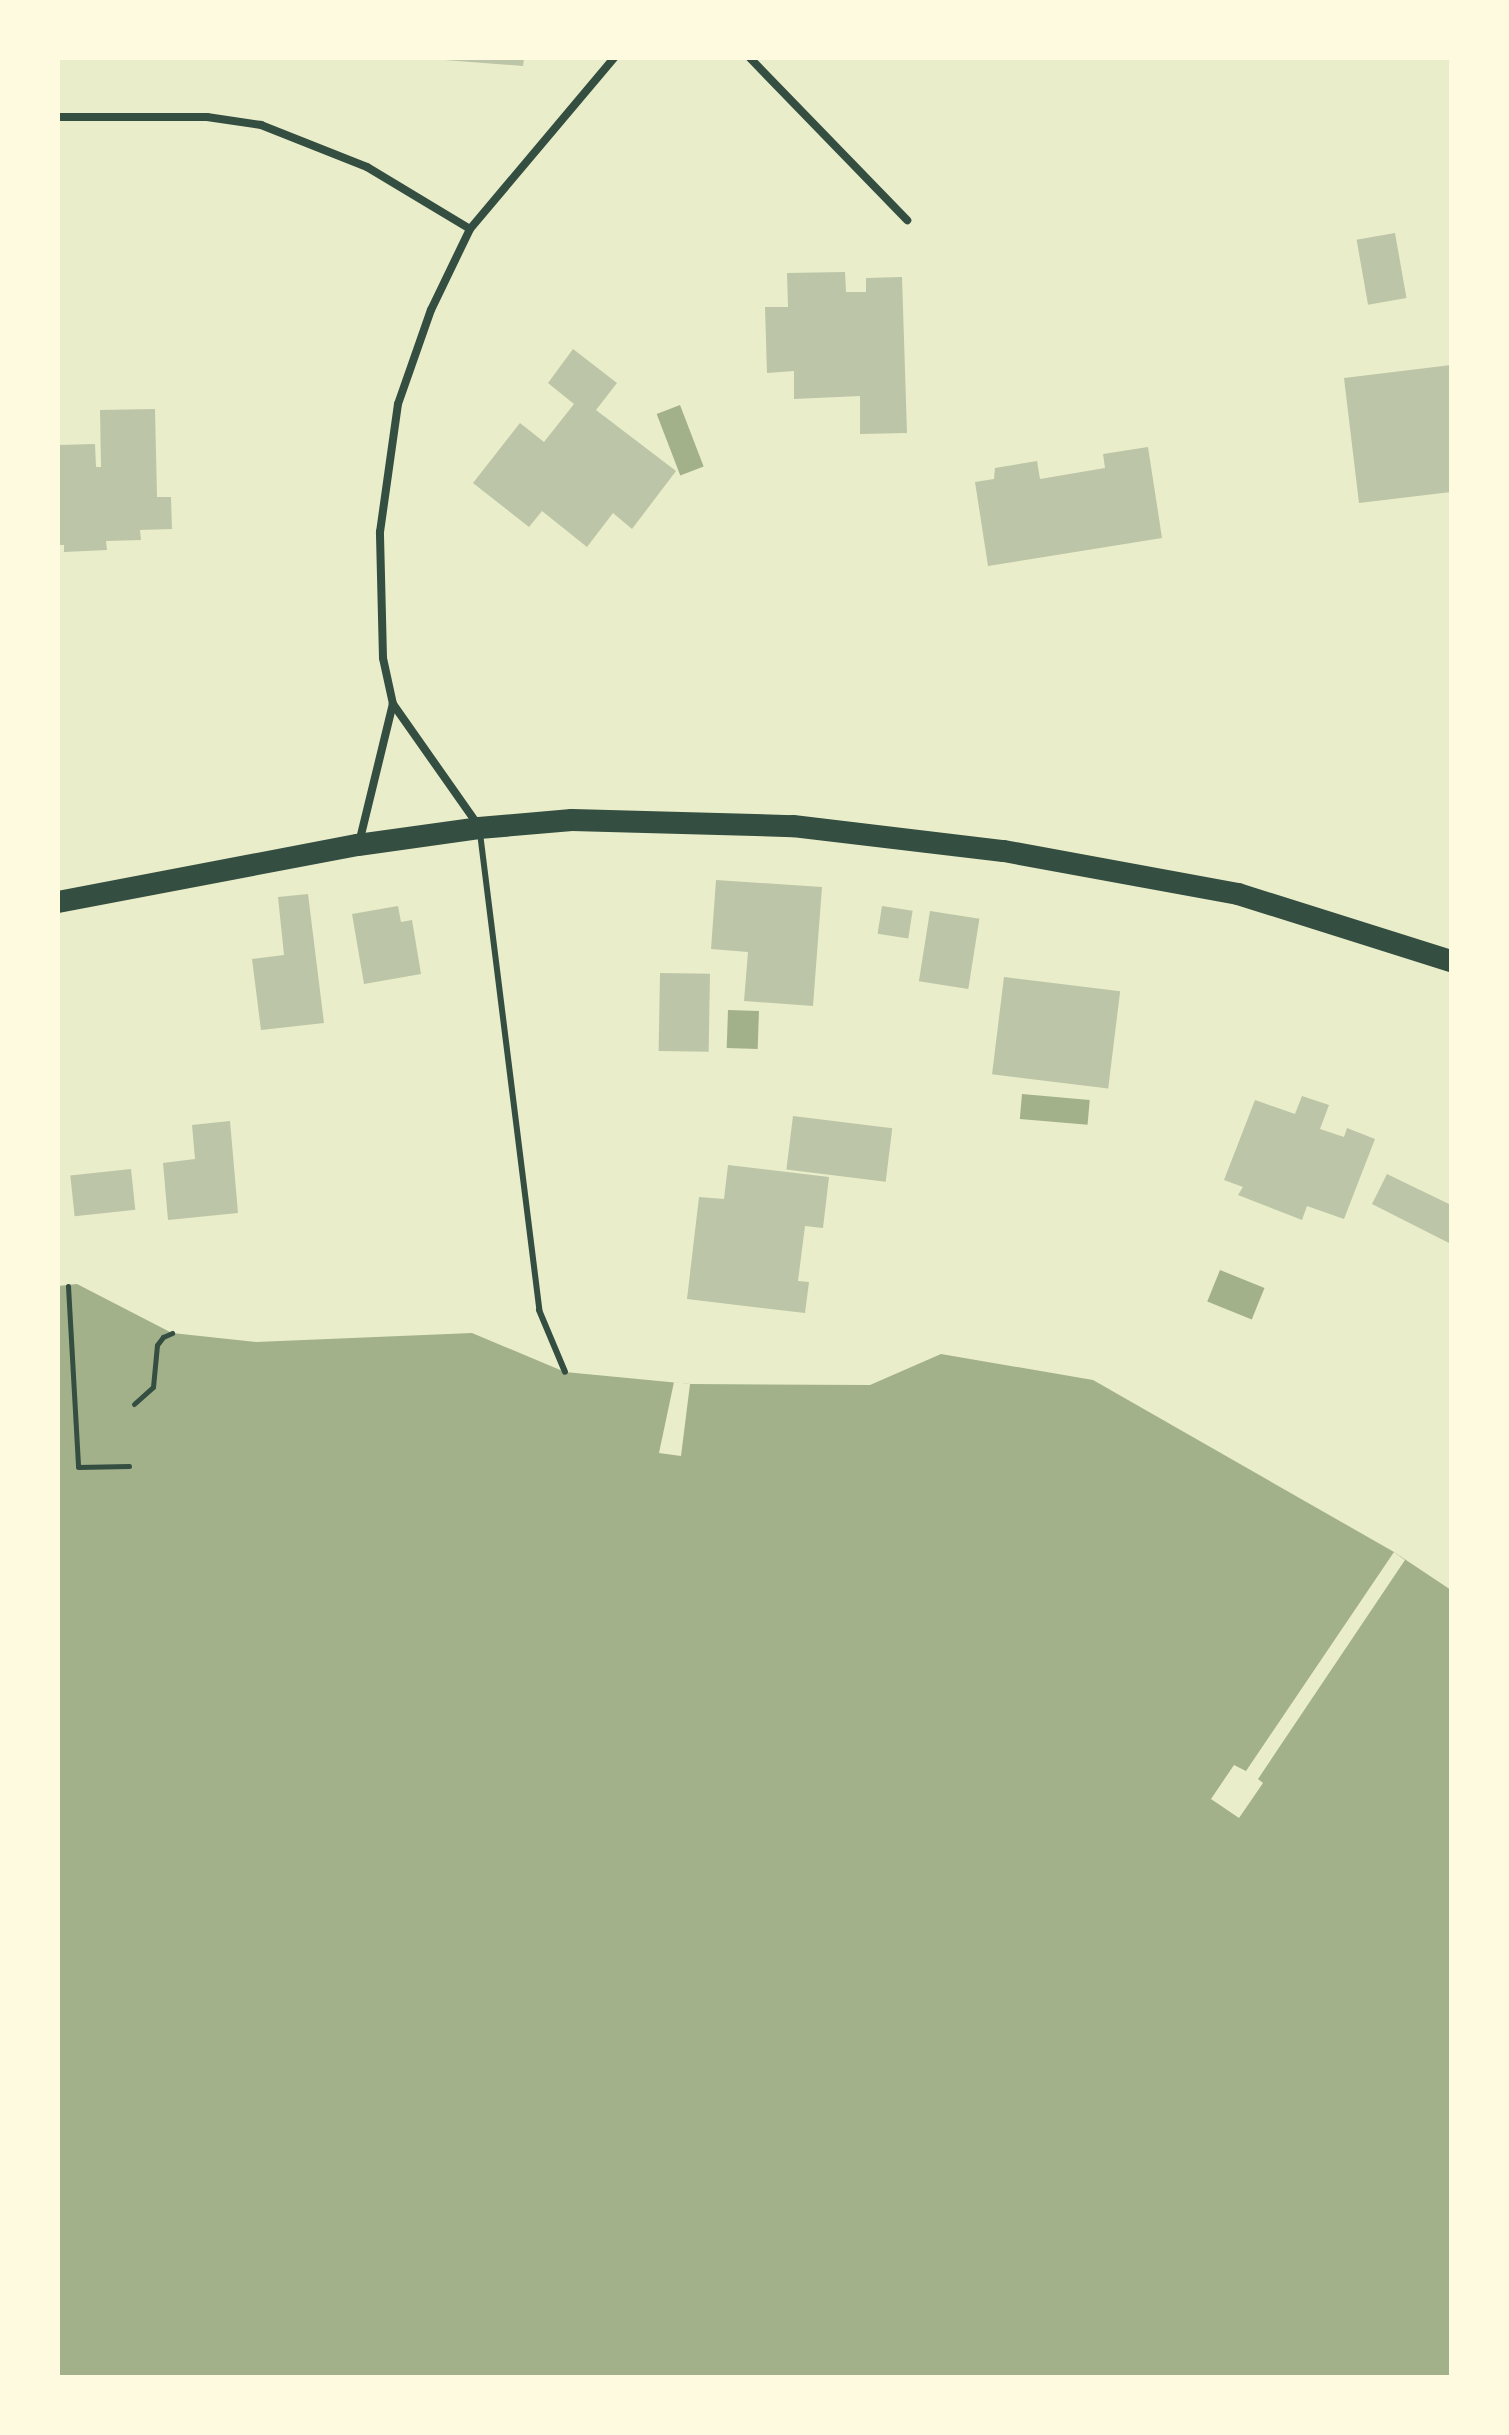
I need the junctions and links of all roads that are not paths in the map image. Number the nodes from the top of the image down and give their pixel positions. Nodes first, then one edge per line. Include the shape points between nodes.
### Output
1 (614, 58) edge
2 (750, 58) edge
3 (58, 117) edge
4 (907, 220) dead end
5 (470, 229) junction
6 (393, 704) junction
7 (479, 828) junction
8 (358, 845) junction
9 (58, 902) edge
10 (1451, 961) edge
11 (565, 1372) dead end

1 - 5 street
2 - 4 street
3 - 5 street via 207,117 261,125 367,167
5 - 6 street via 431,310 398,404 380,532 383,658
6 - 7 street
6 - 8 street
7 - 8 highway
7 - 10 highway via 572,820 793,826 1004,851 1238,894
7 - 11 lane via 539,1310
8 - 9 highway

